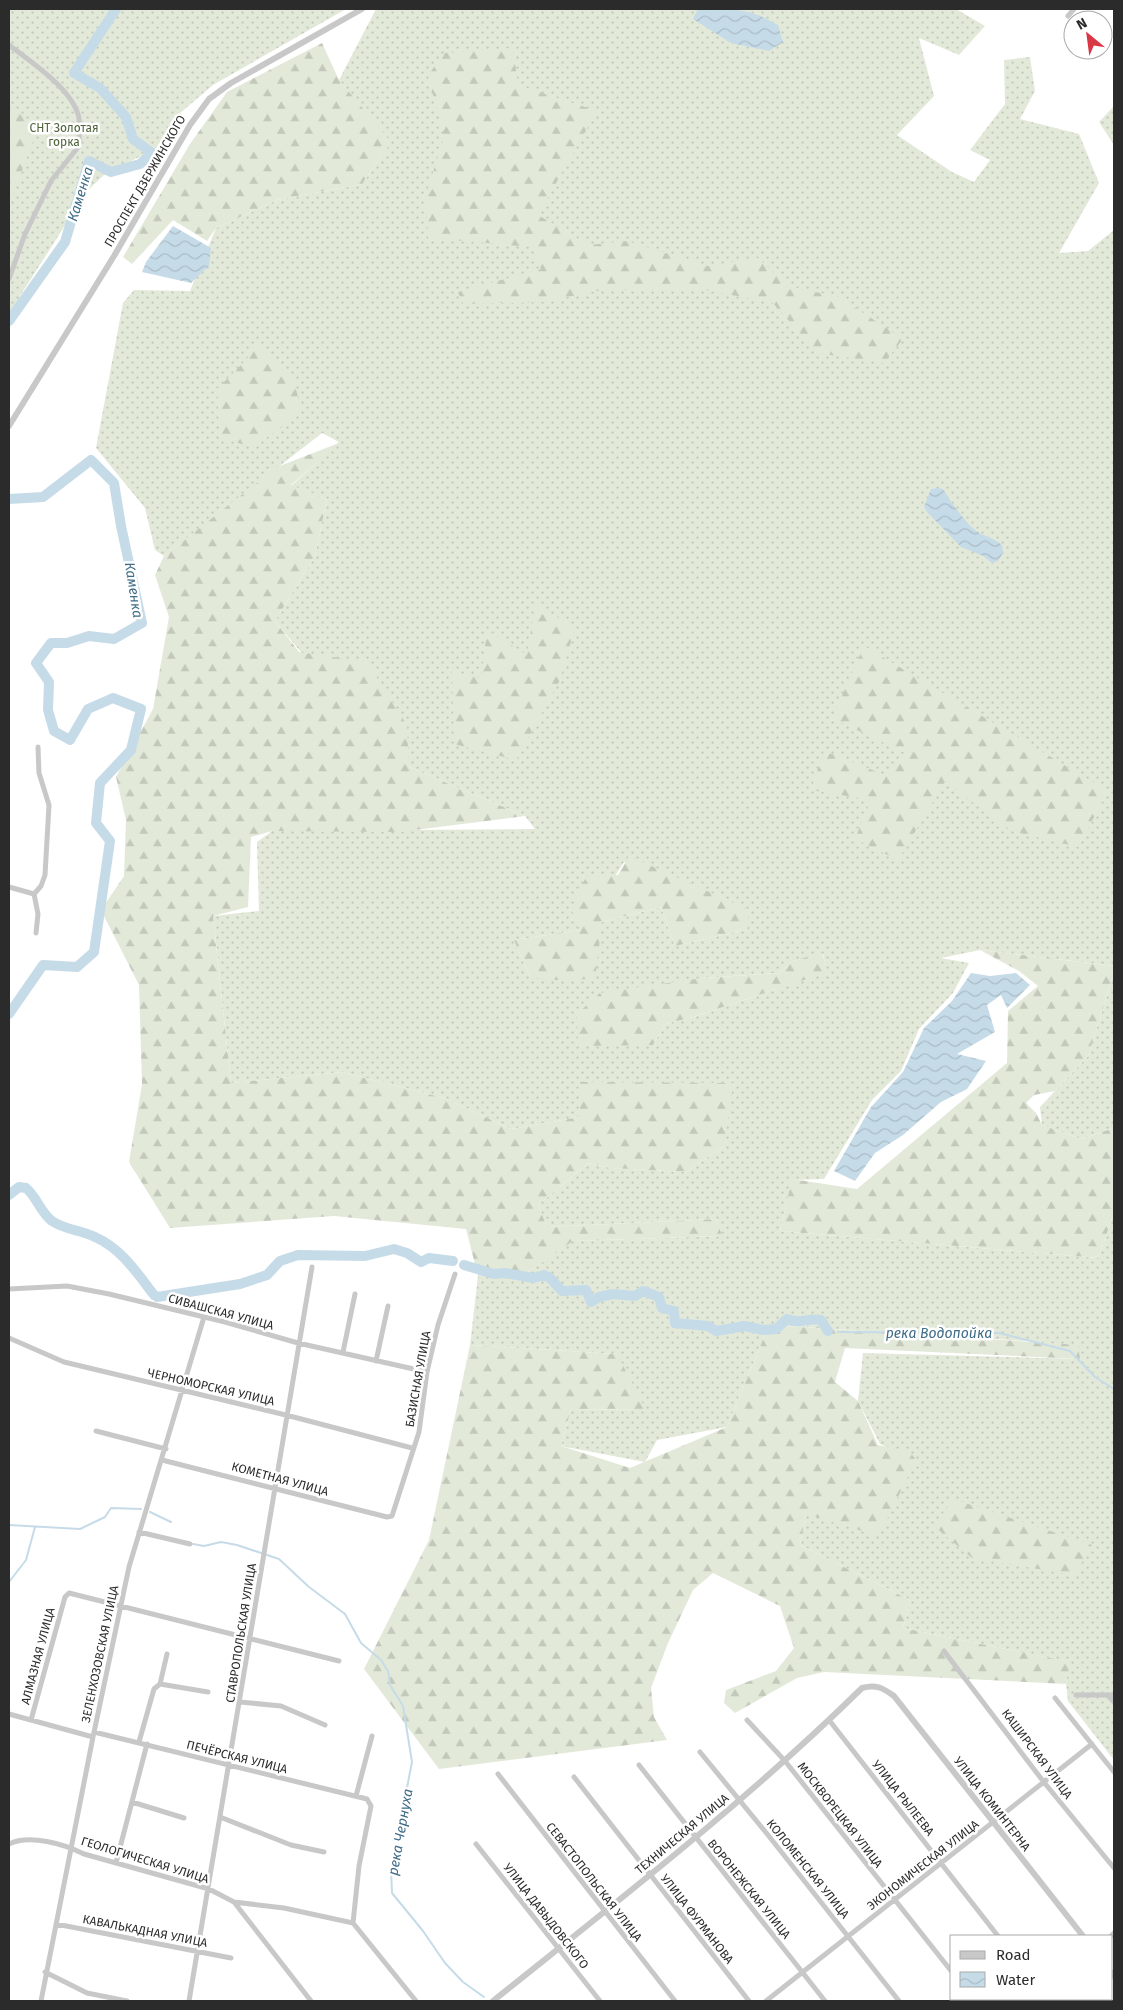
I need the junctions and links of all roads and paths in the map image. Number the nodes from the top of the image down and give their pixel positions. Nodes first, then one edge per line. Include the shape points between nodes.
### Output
1 (362, 9) edge
2 (9, 45) edge
3 (9, 279) edge
4 (9, 426) edge
5 (38, 747) dead end
6 (9, 887) edge
7 (34, 894) junction
8 (36, 933) dead end
9 (312, 1267) dead end
10 (455, 1274) dead end
11 (9, 1290) edge
12 (355, 1294) dead end
13 (388, 1306) dead end
14 (204, 1317) junction
15 (9, 1338) edge
16 (298, 1343) junction
17 (343, 1352) junction
18 (376, 1361) junction
19 (427, 1372) junction
20 (184, 1390) junction
21 (286, 1415) junction
22 (96, 1430) dead end
23 (412, 1448) junction
24 (166, 1449) junction
25 (162, 1460) junction
26 (275, 1488) junction
27 (392, 1516) joint
28 (139, 1532) junction
29 (190, 1544) dead end
30 (121, 1606) junction
31 (250, 1640) junction
32 (944, 1651) dead end
33 (167, 1654) dead end
34 (339, 1661) dead end
35 (160, 1684) junction
36 (882, 1687) joint
37 (208, 1692) dead end
38 (1076, 1695) dead end
39 (1111, 1695) edge
40 (1055, 1698) dead end
41 (240, 1702) junction
42 (1114, 1702) edge
43 (9, 1714) edge
44 (31, 1720) junction
45 (747, 1720) dead end
46 (829, 1720) junction
47 (325, 1725) dead end
48 (93, 1734) junction
49 (372, 1736) dead end
50 (139, 1742) junction
51 (147, 1744) junction
52 (1092, 1744) junction
53 (700, 1752) dead end
54 (785, 1761) junction
55 (228, 1766) junction
56 (639, 1766) dead end
57 (1114, 1772) edge
58 (498, 1774) dead end
59 (574, 1777) dead end
60 (1043, 1781) junction
61 (356, 1796) junction
62 (740, 1801) junction
63 (132, 1802) junction
64 (220, 1817) junction
65 (184, 1818) dead end
66 (992, 1823) junction
67 (696, 1839) junction
68 (9, 1844) edge
69 (476, 1844) dead end
70 (71, 1848) junction
71 (324, 1852) dead end
72 (941, 1863) junction
73 (116, 1864) junction
74 (1114, 1868) edge
75 (650, 1876) junction
76 (209, 1889) junction
77 (894, 1899) junction
78 (234, 1902) junction
79 (604, 1911) junction
80 (353, 1923) junction
81 (56, 1924) junction
82 (997, 1935) edge
83 (1082, 1935) edge
84 (849, 1936) junction
85 (559, 1949) junction
86 (198, 1952) junction
87 (231, 1958) dead end
88 (950, 1969) edge
89 (45, 1972) junction
90 (802, 1973) junction
91 (41, 2001) edge
92 (127, 2001) edge
93 (189, 2001) edge
94 (311, 2001) edge
95 (416, 2001) edge
96 (493, 2001) edge
97 (600, 2001) edge
98 (675, 2001) edge
99 (749, 2001) edge
100 (766, 2001) edge
101 (825, 2001) edge
102 (899, 2001) edge

1 - 4 street, ПРОСПЕКТ ДЗЕРЖИНСКОГО via 231,82 209,98
2 - 3 street via 42,70 68,96 78,117 79,146 51,181
5 - 7 street via 40,773 49,805 46,875
6 - 7 street
7 - 8 street via 38,914
9 - 16 street, СТАВРОПОЛЬСКАЯ УЛИЦА
10 - 19 street, БАЗИСНАЯ УЛИЦА
11 - 14 street, СИВАШСКАЯ УЛИЦА via 67,1286
12 - 17 street
13 - 18 street
14 - 16 street, СИВАШСКАЯ УЛИЦА
14 - 20 street, ЗЕЛЕНХОЗОВСКАЯ УЛИЦА
15 - 20 street, ЧЕРНОМОРСКАЯ УЛИЦА via 64,1362
16 - 17 street, СИВАШСКАЯ УЛИЦА
16 - 21 street, СТАВРОПОЛЬСКАЯ УЛИЦА
17 - 18 street, СИВАШСКАЯ УЛИЦА
18 - 19 street, СИВАШСКАЯ УЛИЦА
19 - 23 street, БАЗИСНАЯ УЛИЦА via 419,1432
20 - 21 street, ЧЕРНОМОРСКАЯ УЛИЦА
20 - 24 street, ЗЕЛЕНХОЗОВСКАЯ УЛИЦА
21 - 23 street, ЧЕРНОМОРСКАЯ УЛИЦА
21 - 26 street, СТАВРОПОЛЬСКАЯ УЛИЦА
22 - 24 street
23 - 27 street, БАЗИСНАЯ УЛИЦА
24 - 25 street, ЗЕЛЕНХОЗОВСКАЯ УЛИЦА
25 - 26 street, КОМЕТНАЯ УЛИЦА
25 - 28 street, ЗЕЛЕНХОЗОВСКАЯ УЛИЦА
26 - 27 street, КОМЕТНАЯ УЛИЦА
26 - 31 street, СТАВРОПОЛЬСКАЯ УЛИЦА
28 - 29 street
28 - 30 street, ЗЕЛЕНХОЗОВСКАЯ УЛИЦА
30 - 31 street
30 - 44 street, АЛМАЗНАЯ УЛИЦА via 74,1593 65,1597
30 - 48 street, ЗЕЛЕНХОЗОВСКАЯ УЛИЦА
31 - 34 street
31 - 41 street, СТАВРОПОЛЬСКАЯ УЛИЦА
32 - 60 street, КАШИРСКАЯ УЛИЦА
33 - 35 street
35 - 37 street
35 - 50 street via 154,1690
36 - 46 street, ТЕХНИЧЕСКАЯ УЛИЦА via 871,1685 862,1688
36 - 66 street, УЛИЦА КОМИНТЕРНА via 894,1696
38 - 39 street
39 - 42 street
40 - 52 street
41 - 47 street via 281,1706
41 - 55 street, СТАВРОПОЛЬСКАЯ УЛИЦА
43 - 44 street, ПЕЧЁРСКАЯ УЛИЦА
44 - 48 street, ПЕЧЁРСКАЯ УЛИЦА
45 - 54 street, МОСКВОРЕЦКАЯ УЛИЦА
46 - 54 street, ТЕХНИЧЕСКАЯ УЛИЦА
46 - 72 street, УЛИЦА РЫЛЕЕВА
48 - 50 street, ПЕЧЁРСКАЯ УЛИЦА
48 - 70 street, ЗЕЛЕНХОЗОВСКАЯ УЛИЦА
49 - 61 street
50 - 51 street, ПЕЧЁРСКАЯ УЛИЦА
51 - 55 street, ПЕЧЁРСКАЯ УЛИЦА
51 - 63 street
52 - 57 street
52 - 60 street, ЭКОНОМИЧЕСКАЯ УЛИЦА
53 - 62 street, КОЛОМЕНСКАЯ УЛИЦА
54 - 62 street, ТЕХНИЧЕСКАЯ УЛИЦА
54 - 77 street, МОСКВОРЕЦКАЯ УЛИЦА
55 - 61 street, ПЕЧЁРСКАЯ УЛИЦА
55 - 64 street, СТАВРОПОЛЬСКАЯ УЛИЦА
56 - 67 street, ВОРОНЕЖСКАЯ УЛИЦА
58 - 79 street, СЕВАСТОПОЛЬСКАЯ УЛИЦА
59 - 75 street, УЛИЦА ФУРМАНОВА
60 - 66 street, ЭКОНОМИЧЕСКАЯ УЛИЦА
60 - 74 street, КАШИРСКАЯ УЛИЦА
61 - 80 street, ПЕЧЁРСКАЯ УЛИЦА via 367,1799 371,1806 359,1866
62 - 67 street, ТЕХНИЧЕСКАЯ УЛИЦА
62 - 84 street, КОЛОМЕНСКАЯ УЛИЦА
63 - 65 street
63 - 73 street
64 - 71 street via 291,1845
64 - 76 street, СТАВРОПОЛЬСКАЯ УЛИЦА
66 - 72 street, ЭКОНОМИЧЕСКАЯ УЛИЦА
66 - 83 street, УЛИЦА КОМИНТЕРНА
67 - 75 street, ТЕХНИЧЕСКАЯ УЛИЦА
67 - 90 street, ВОРОНЕЖСКАЯ УЛИЦА
68 - 70 street, ГЕОЛОГИЧЕСКАЯ УЛИЦА via 27,1840
69 - 85 street, УЛИЦА ДАВЫДОВСКОГО
70 - 73 street, ГЕОЛОГИЧЕСКАЯ УЛИЦА
70 - 81 street, ЗЕЛЕНХОЗОВСКАЯ УЛИЦА
72 - 77 street, ЭКОНОМИЧЕСКАЯ УЛИЦА
72 - 82 street, УЛИЦА РЫЛЕЕВА
73 - 76 street, ГЕОЛОГИЧЕСКАЯ УЛИЦА
75 - 79 street, ТЕХНИЧЕСКАЯ УЛИЦА
75 - 99 street, УЛИЦА ФУРМАНОВА
76 - 78 street, ГЕОЛОГИЧЕСКАЯ УЛИЦА
76 - 86 street, СТАВРОПОЛЬСКАЯ УЛИЦА
77 - 84 street, ЭКОНОМИЧЕСКАЯ УЛИЦА
77 - 88 street, МОСКВОРЕЦКАЯ УЛИЦА
78 - 80 street, ГЕОЛОГИЧЕСКАЯ УЛИЦА via 276,1906
78 - 94 street
79 - 85 street, ТЕХНИЧЕСКАЯ УЛИЦА
79 - 98 street, СЕВАСТОПОЛЬСКАЯ УЛИЦА
80 - 95 street
81 - 86 street, КАВАЛЬКАДНАЯ УЛИЦА
81 - 89 street, ЗЕЛЕНХОЗОВСКАЯ УЛИЦА
84 - 90 street, ЭКОНОМИЧЕСКАЯ УЛИЦА
84 - 102 street, КОЛОМЕНСКАЯ УЛИЦА
85 - 96 street, ТЕХНИЧЕСКАЯ УЛИЦА
85 - 97 street, УЛИЦА ДАВЫДОВСКОГО
86 - 87 street, КАВАЛЬКАДНАЯ УЛИЦА
86 - 93 street, СТАВРОПОЛЬСКАЯ УЛИЦА
89 - 91 street, ЗЕЛЕНХОЗОВСКАЯ УЛИЦА
89 - 92 street via 87,1994
90 - 100 street, ЭКОНОМИЧЕСКАЯ УЛИЦА
90 - 101 street, ВОРОНЕЖСКАЯ УЛИЦА

